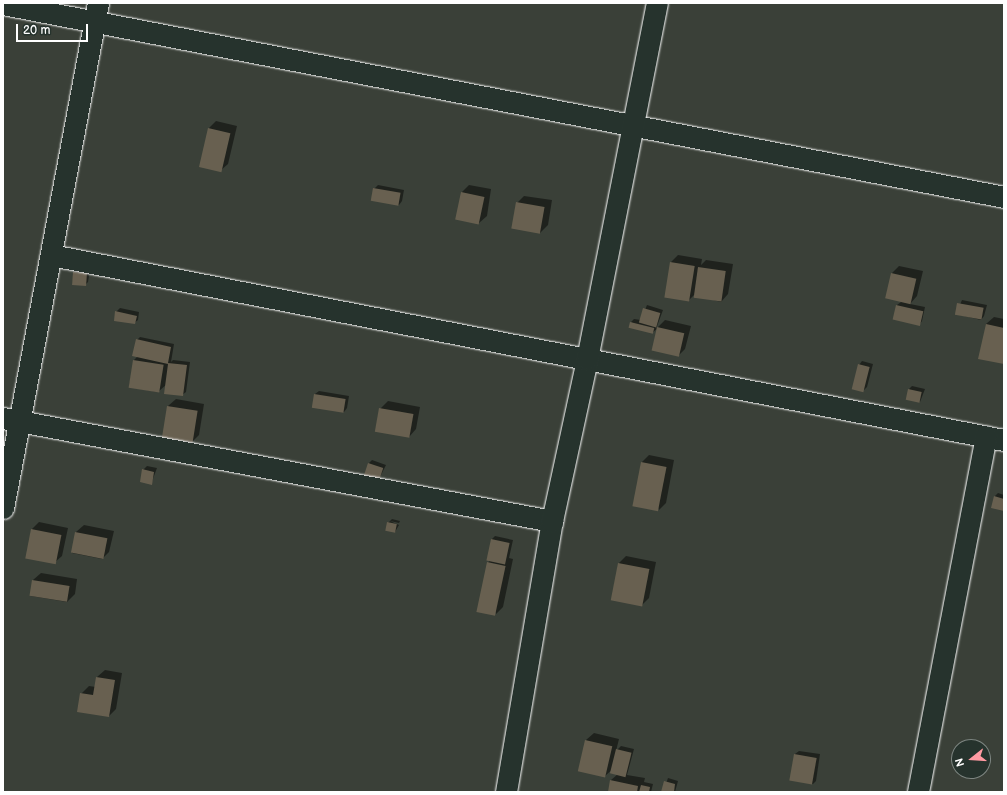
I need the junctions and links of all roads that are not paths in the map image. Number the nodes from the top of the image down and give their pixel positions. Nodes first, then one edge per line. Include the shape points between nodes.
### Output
1 (657, 3) edge
2 (3, 4) edge
3 (96, 12) edge
4 (634, 126) junction
5 (1004, 197) edge
6 (51, 255) junction
7 (587, 359) junction
8 (11, 420) edge
9 (995, 438) edge
10 (3, 508) edge
11 (552, 520) junction
12 (506, 792) edge
13 (918, 792) edge

1 - 4 street
2 - 3 street
3 - 4 street
3 - 6 street
4 - 5 street
4 - 7 street
6 - 7 street
6 - 8 street
7 - 9 street
7 - 11 street
8 - 10 street
8 - 11 street
9 - 13 street
11 - 12 street

